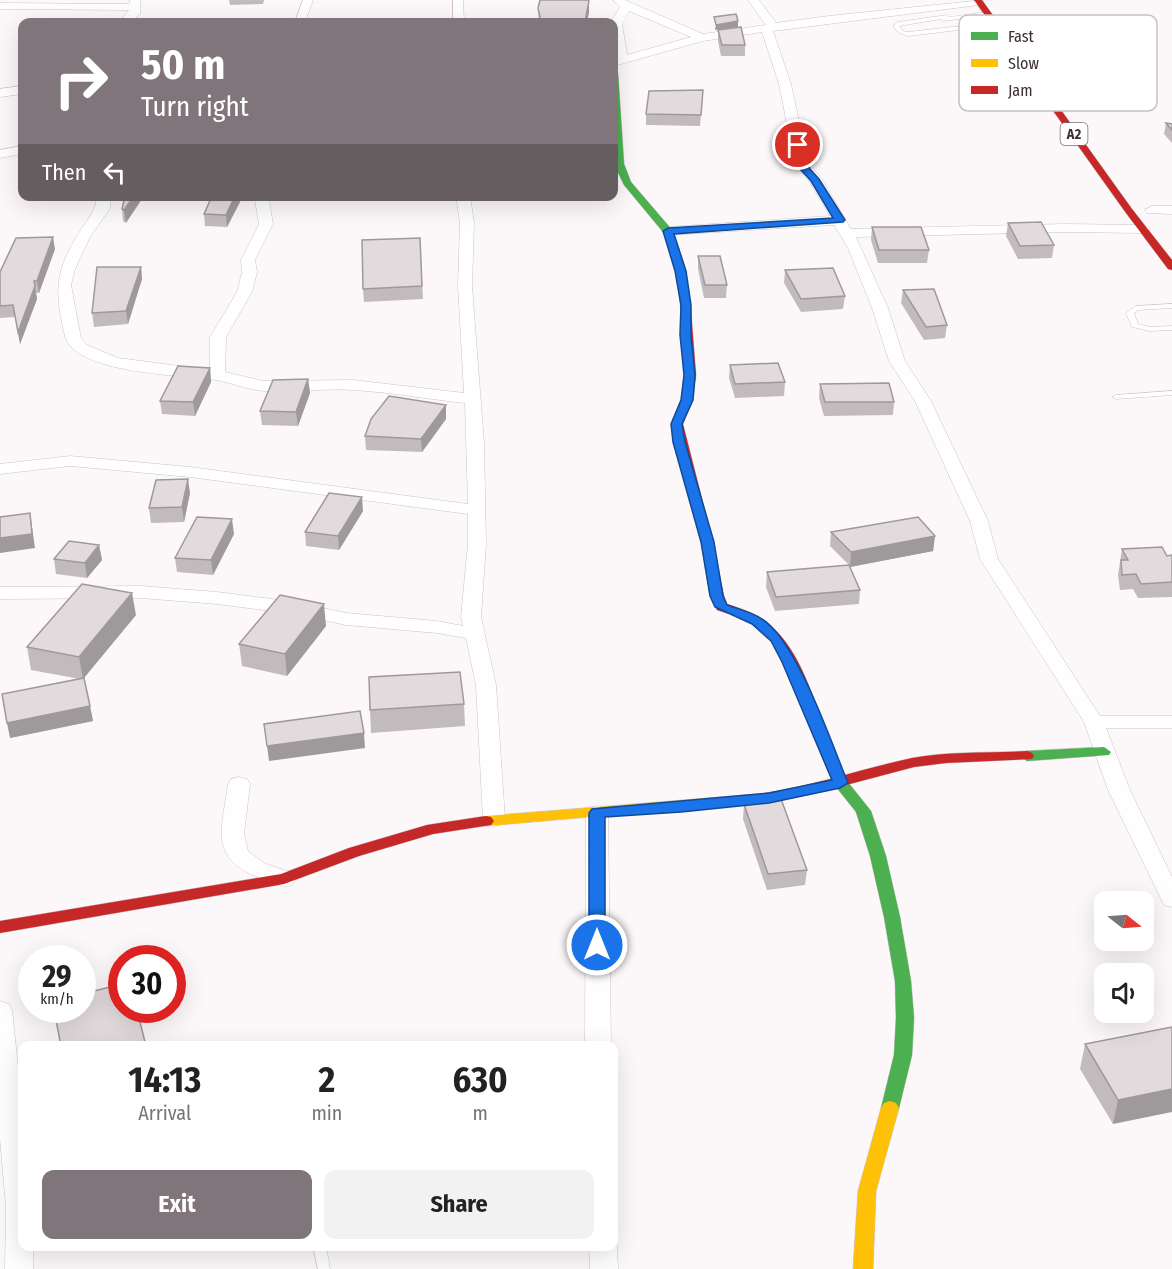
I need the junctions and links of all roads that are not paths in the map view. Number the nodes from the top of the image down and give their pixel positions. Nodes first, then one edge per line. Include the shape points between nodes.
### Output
1 (308, 0) edge
2 (458, 0) edge
3 (753, 0) edge
4 (979, 1) edge
5 (622, 3) edge
6 (134, 4) edge
7 (0, 6) edge
8 (988, 14) joint
9 (974, 15) edge
10 (959, 16) edge
11 (947, 17) junction
12 (130, 18) edge
13 (301, 18) edge
14 (459, 18) edge
15 (618, 18) edge
16 (770, 27) junction
17 (958, 29) joint
18 (702, 38) junction
19 (618, 61) edge
20 (18, 91) edge
21 (0, 93) edge
22 (1058, 111) edge
23 (618, 146) edge
24 (18, 151) edge
25 (0, 154) edge
26 (104, 201) edge
27 (262, 201) edge
28 (464, 201) edge
29 (1148, 206) joint
30 (1172, 210) edge
31 (844, 227) junction
32 (1166, 228) dead end
33 (1143, 229) junction
34 (668, 231) junction
35 (1172, 267) edge
36 (1172, 306) edge
37 (1172, 328) edge
38 (217, 375) junction
39 (1172, 393) edge
40 (1116, 397) dead end
41 (472, 399) junction
42 (0, 469) edge
43 (476, 510) junction
44 (0, 593) edge
45 (476, 634) junction
46 (1094, 722) junction
47 (1172, 722) edge
48 (1104, 752) junction
49 (840, 783) junction
50 (239, 784) dead end
51 (597, 813) junction
52 (494, 819) junction
53 (284, 879) junction
54 (1172, 899) edge
55 (0, 927) edge
56 (0, 1010) edge
57 (598, 1041) edge
58 (18, 1186) edge
59 (19, 1251) edge
60 (320, 1251) edge
61 (603, 1251) edge
62 (19, 1269) edge
63 (324, 1269) edge
64 (604, 1269) edge
65 (863, 1269) edge

1 - 13 street
2 - 14 street
3 - 16 street
4 - 8 main road, A2
4 - 16 street
5 - 15 street
5 - 18 street
6 - 7 street
6 - 12 street via 134,14
8 - 9 lane
10 - 11 lane
11 - 17 lane via 942,22 946,27
11 - 17 lane via 896,27 908,34
16 - 18 street
16 - 31 street via 802,164
18 - 19 street
20 - 21 street
22 - 33 main road, A2
23 - 34 main road via 619,164 627,183
24 - 25 street
26 - 38 street via 68,269 64,285 75,345 106,360
27 - 38 street via 266,224 248,260 249,283 216,341 220,362
28 - 41 street
29 - 30 street
29 - 32 main road
31 - 33 street
31 - 34 street
31 - 46 street via 880,308 897,361 923,401 979,520 989,559
33 - 35 main road, A2
34 - 49 main road via 681,271 690,375 687,400 677,424 679,442 707,542 717,596 722,607 757,621 776,639
36 - 37 lane via 1137,308 1130,313 1140,327
38 - 41 street via 261,386 336,384
39 - 40 lane
41 - 43 street
42 - 43 street via 70,461 190,471
43 - 45 street via 471,616
44 - 45 street via 141,592 217,598 346,619
45 - 52 street via 486,685
46 - 47 street
46 - 48 street
48 - 49 main road via 900,765
48 - 54 street
49 - 51 main road via 769,798
49 - 65 main road via 862,811 878,856 903,981 905,1018 903,1055 867,1191
50 - 53 street via 233,834 237,855
51 - 52 main road
51 - 57 street
52 - 53 main road via 432,829 354,852
53 - 55 main road
56 - 58 street
59 - 62 street
60 - 63 lane
61 - 64 street

